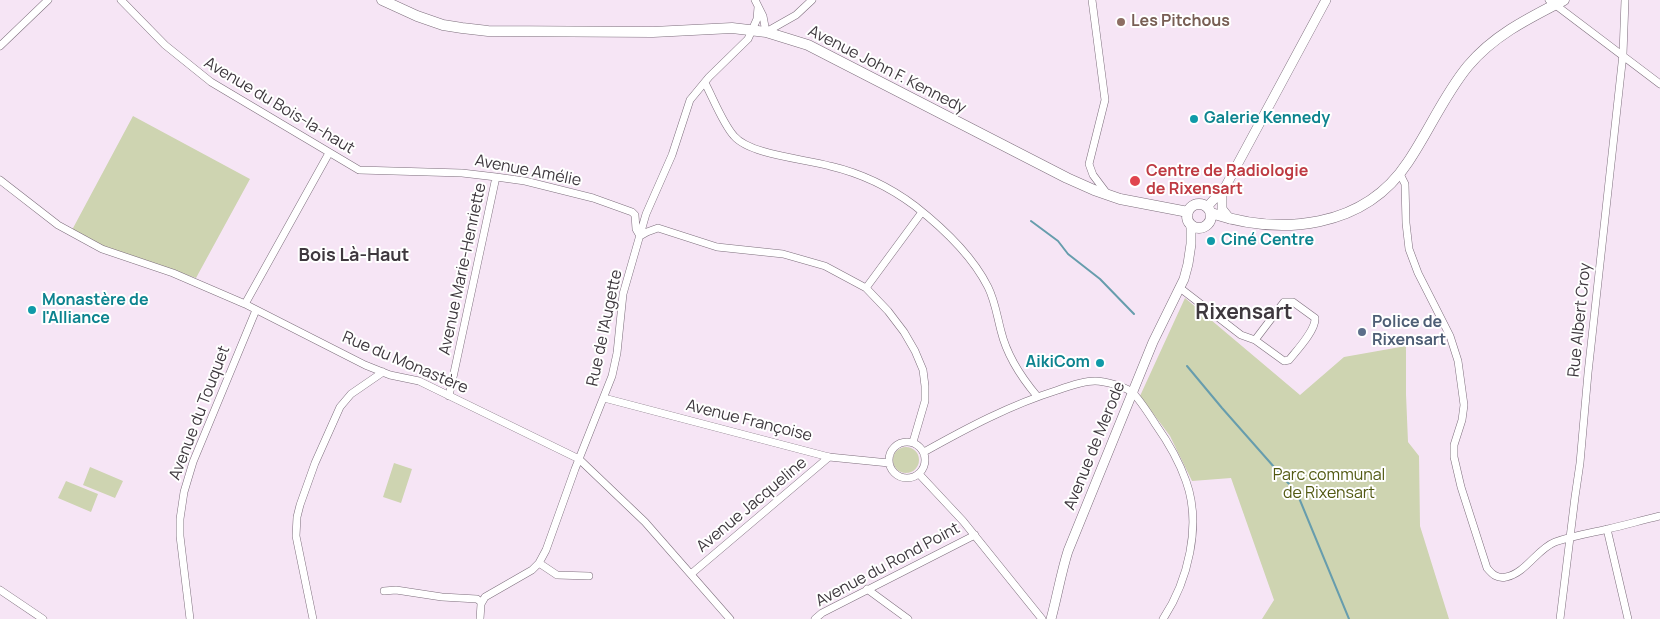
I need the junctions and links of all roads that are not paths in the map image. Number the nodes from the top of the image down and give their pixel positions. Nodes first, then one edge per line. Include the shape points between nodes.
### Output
1 (48, 0) edge
2 (122, 0) edge
3 (382, 0) edge
4 (812, 0) edge
5 (1092, 0) edge
6 (1326, 0) edge
7 (1625, 0) edge
8 (1631, 0) edge
9 (1556, 2) edge
10 (756, 4) edge
11 (1624, 24) junction
12 (751, 29) junction
13 (766, 32) junction
14 (0, 46) edge
15 (1622, 54) junction
16 (705, 83) junction
17 (1660, 84) edge
18 (329, 153) junction
19 (359, 170) joint
20 (1400, 174) junction
21 (496, 177) junction
22 (0, 180) edge
23 (1222, 194) junction
24 (1108, 195) junction
25 (1209, 210) junction
26 (922, 212) junction
27 (1188, 212) junction
28 (1230, 219) junction
29 (1191, 225) junction
30 (640, 236) junction
31 (866, 288) junction
32 (1180, 288) junction
33 (245, 304) junction
34 (256, 310) junction
35 (1255, 340) junction
36 (383, 372) junction
37 (1133, 392) junction
38 (449, 396) junction
39 (1037, 396) junction
40 (604, 398) junction
41 (913, 442) junction
42 (924, 452) junction
43 (829, 457) junction
44 (579, 459) junction
45 (889, 462) junction
46 (919, 474) junction
47 (1660, 516) edge
48 (1607, 529) junction
49 (975, 535) junction
50 (1570, 537) junction
51 (539, 563) junction
52 (691, 574) junction
53 (589, 576) dead end
54 (867, 589) junction
55 (0, 590) edge
56 (384, 591) dead end
57 (481, 602) junction
58 (43, 619) edge
59 (190, 619) edge
60 (313, 619) edge
61 (480, 619) edge
62 (730, 619) edge
63 (815, 619) edge
64 (908, 619) edge
65 (1042, 619) edge
66 (1051, 619) edge
67 (1163, 619) edge
68 (1560, 619) edge
69 (1628, 619) edge

1 - 14 street
2 - 18 street, Avenue du Bois-la-haut via 152,33 195,71
3 - 12 main road, Avenue John F. Kennedy via 402,11 443,25 488,31
4 - 13 street via 796,15
5 - 24 street via 1104,100 1088,164
6 - 23 street
7 - 11 street, Rue Albert Croy
8 - 11 street, Rue Albert Croy
9 - 15 street
9 - 20 main road via 1496,39 1469,66
10 - 12 street, Rue de l'Augette via 757,19
10 - 13 street
11 - 15 street, Rue Albert Croy
12 - 13 main road, Avenue John F. Kennedy
12 - 16 street, Rue de l'Augette via 748,39
13 - 24 main road, Avenue John F. Kennedy via 808,45 1067,178
15 - 17 street
15 - 50 street, Rue Albert Croy
16 - 26 street via 727,126 744,144 850,172 900,196
16 - 30 street, Rue de l'Augette via 690,100
18 - 19 street, Avenue du Bois-la-haut
18 - 33 street
19 - 21 street, Avenue Amélie
20 - 28 main road via 1362,205 1317,222 1273,226
20 - 50 street via 1405,184 1410,250 1450,336 1458,361 1463,410 1454,457 1486,568 1498,578 1510,576 1553,542
21 - 30 street, Avenue Amélie via 593,198 632,212
21 - 38 street, Avenue Marie-Henriette
22 - 33 street, Rue du Monastère via 58,225 98,246
23 - 25 street via 1217,196
23 - 28 street via 1222,209
24 - 27 main road, Avenue John F. Kennedy
25 - 27 main road via 1202,204 1194,205
25 - 28 main road
25 - 29 main road via 1206,227
26 - 31 street
26 - 39 street via 936,222 976,267 993,298 1013,363
27 - 29 main road
29 - 32 street, Avenue de Merode via 1188,264
30 - 31 street via 658,228 717,246 783,254 825,266
30 - 40 street, Rue de l'Augette via 623,294 617,353
31 - 41 street via 904,332 923,370 924,401
32 - 35 street via 1241,335
32 - 37 street, Avenue de Merode
33 - 34 street, Rue du Monastère
34 - 36 street, Rue du Monastère
34 - 59 street, Avenue du Touquet via 193,462 184,492 180,536
35 - 35 street via 1284,302 1293,302 1315,318 1316,323 1289,360 1284,361
36 - 38 street, Rue du Monastère via 419,381
36 - 60 street via 350,394 340,407 300,505 297,546
37 - 39 street via 1092,381
37 - 66 street, Avenue de Merode via 1068,551
37 - 67 street via 1168,442 1181,467 1190,499 1190,553 1178,593
38 - 44 street, Rue du Monastère
39 - 42 street via 993,415
40 - 43 street, Avenue Françoise
40 - 44 street, Rue de l'Augette
41 - 42 street
41 - 45 street via 895,446
42 - 46 street
43 - 45 street, Avenue Françoise
43 - 52 street, Avenue Jacqueline
44 - 51 street, Rue de l'Augette
44 - 52 street, Rue du Monastère via 645,522
45 - 46 street via 892,471 899,476 911,478
46 - 49 street
47 - 48 street
48 - 50 street
48 - 69 street
49 - 54 street, Avenue du Rond Point
49 - 65 street
50 - 68 street, Rue Albert Croy
51 - 53 street via 557,575
51 - 57 street, Rue de l'Augette
52 - 62 street, Rue du Monastère
54 - 63 street, Avenue du Rond Point
54 - 64 street
55 - 58 street
56 - 57 street via 477,599
57 - 61 street

